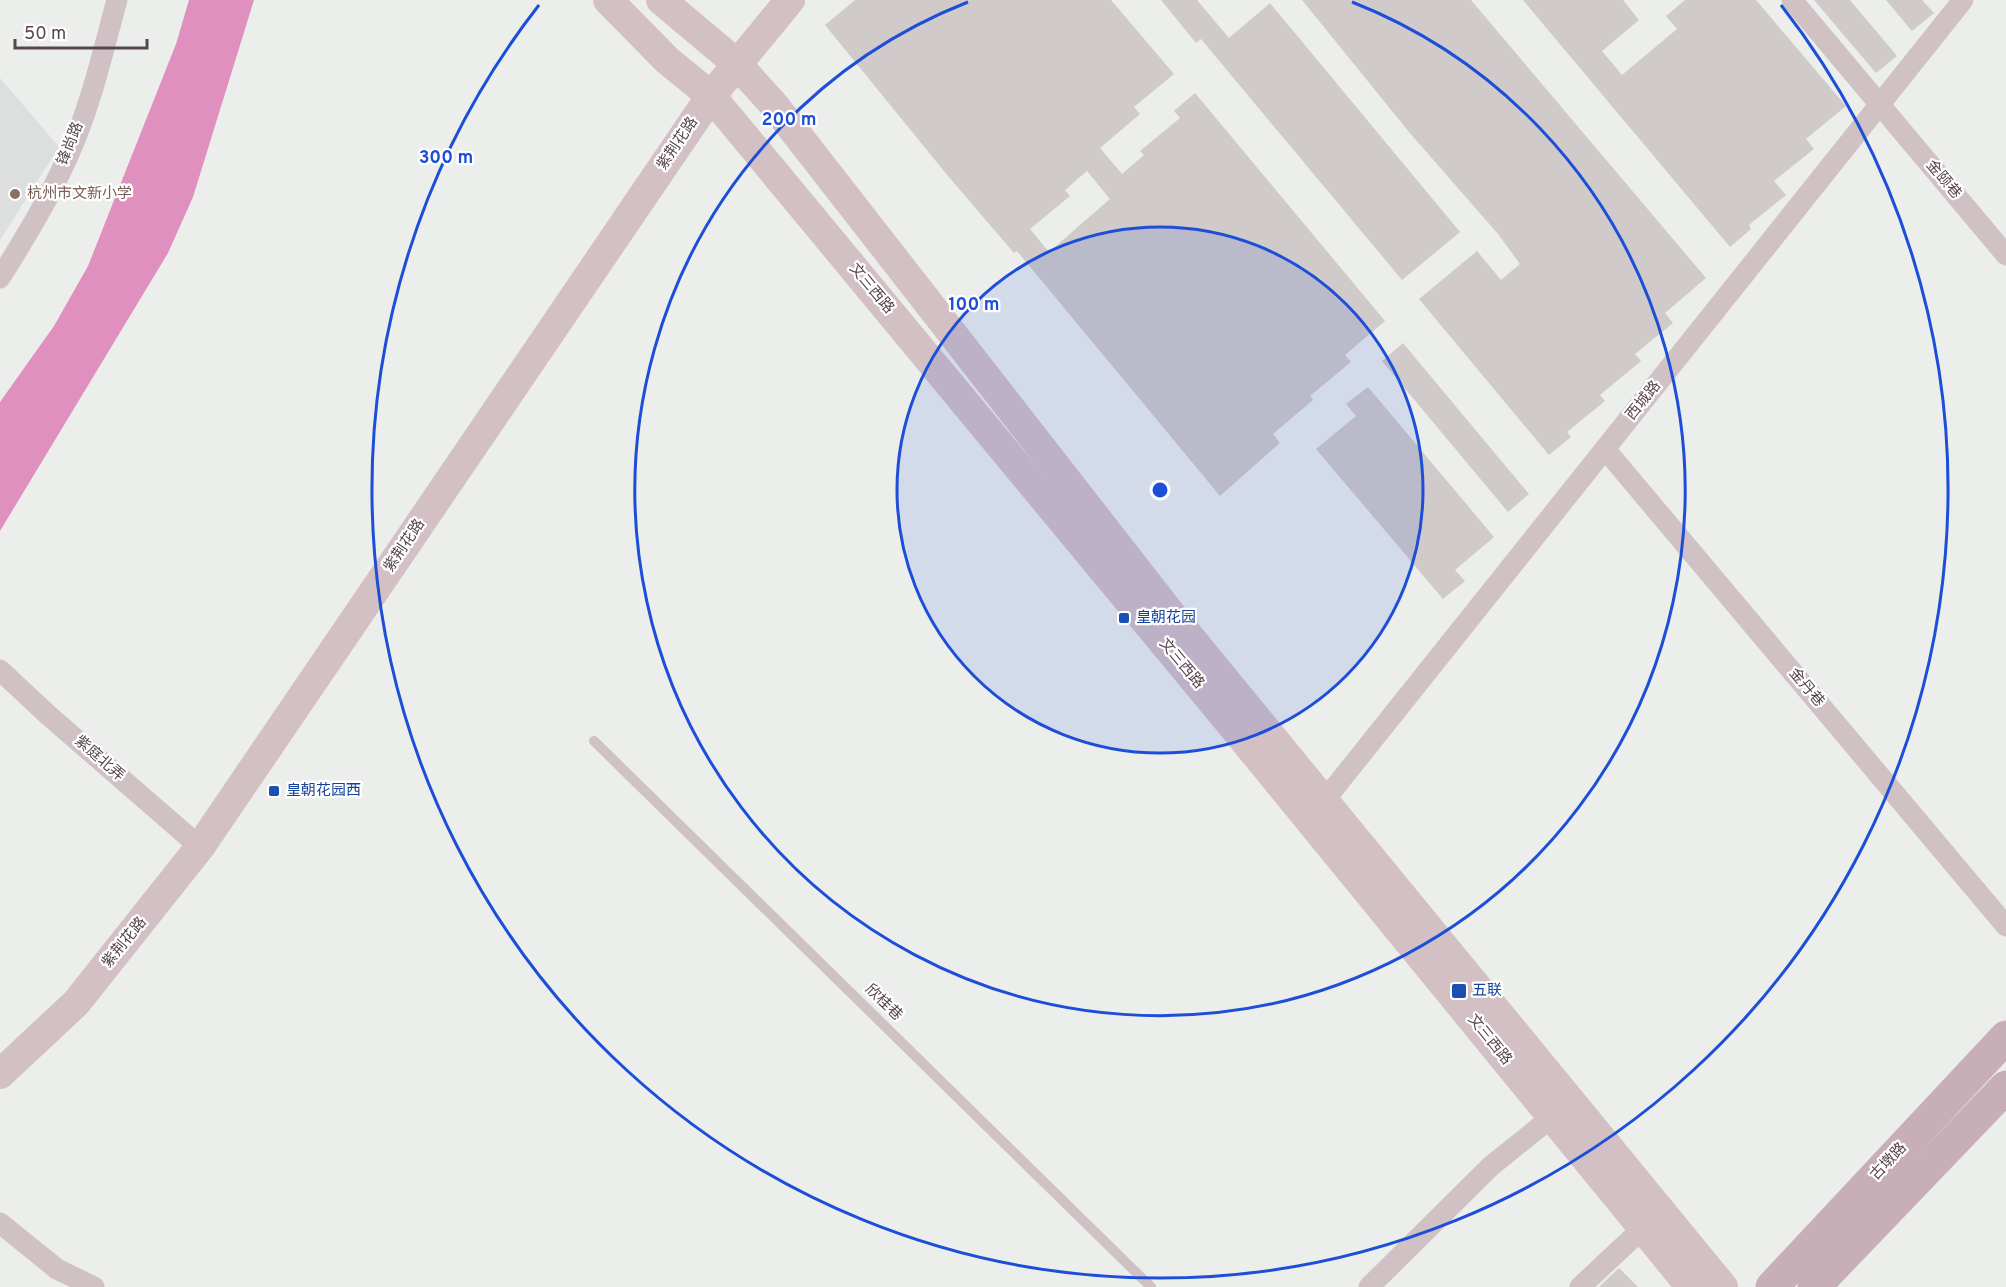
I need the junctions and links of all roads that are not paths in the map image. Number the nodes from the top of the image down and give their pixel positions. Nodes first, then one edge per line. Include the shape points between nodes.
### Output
1 (117, 0) edge
2 (608, 0) edge
3 (661, 0) edge
4 (790, 0) edge
5 (1792, 0) edge
6 (1963, 0) edge
7 (736, 63) junction
8 (711, 96) junction
9 (1881, 106) junction
10 (2006, 255) edge
11 (0, 278) edge
12 (1605, 449) junction
13 (0, 670) edge
14 (594, 741) dead end
15 (1324, 801) junction
16 (200, 847) junction
17 (2006, 926) edge
18 (2006, 1037) edge
19 (0, 1074) edge
20 (2006, 1087) edge
21 (1552, 1117) junction
22 (0, 1224) edge
23 (1643, 1228) junction
24 (94, 1287) edge
25 (1151, 1287) edge
26 (1369, 1287) edge
27 (1580, 1287) edge
28 (1691, 1287) edge
29 (1723, 1287) edge
30 (1772, 1287) edge
31 (1814, 1287) edge

1 - 11 street, 锋尚路 via 70,153 30,231
2 - 8 main road, 文三西路 via 667,60
3 - 7 main road, 文三西路
4 - 7 main road, 紫荆花路
5 - 9 street, 金颐巷
6 - 9 street, 西城路
7 - 8 main road, 紫荆花路
7 - 15 main road, 文三西路 via 774,105 1174,618
8 - 16 main road, 紫荆花路
8 - 21 main road, 文三西路
9 - 10 street, 金颐巷
9 - 12 street, 西城路
12 - 15 street, 西城路
12 - 17 street, 金丹巷
13 - 16 street, 紫庭北弄
14 - 25 lane, 欣桂巷
15 - 29 main road, 文三西路
16 - 19 main road, 紫荆花路 via 76,1003
18 - 30 main road, 古墩路
20 - 31 main road
21 - 23 main road, 文三西路
21 - 26 street via 1491,1166
22 - 24 street via 57,1269
23 - 27 street
23 - 28 main road, 文三西路

